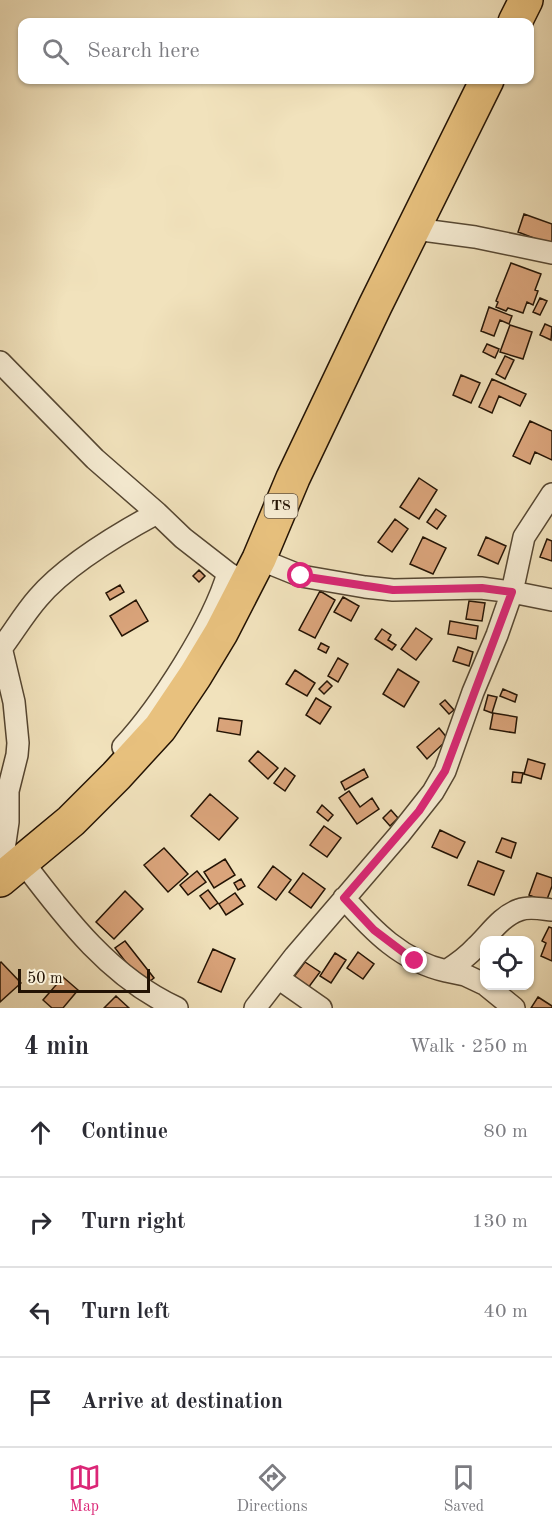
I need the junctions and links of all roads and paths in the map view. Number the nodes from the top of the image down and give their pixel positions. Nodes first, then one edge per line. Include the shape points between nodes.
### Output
1 (526, 0) edge
2 (517, 18) edge
3 (485, 84) edge
4 (415, 229) junction
5 (552, 253) edge
6 (0, 362) edge
7 (552, 494) edge
8 (157, 513) junction
9 (245, 572) junction
10 (512, 592) junction
11 (552, 600) edge
12 (1, 647) edge
13 (7, 864) edge
14 (344, 898) junction
15 (552, 910) edge
16 (446, 971) junction
17 (278, 978) junction
18 (480, 982) edge
19 (492, 990) edge
20 (177, 1008) edge
21 (255, 1008) edge
22 (321, 1008) edge
23 (514, 1008) edge

1 - 2 highway
3 - 4 highway, T8
4 - 5 street
4 - 9 highway, T8
6 - 8 street via 95,459
7 - 10 street via 524,537
8 - 9 street via 183,538
8 - 12 street via 62,574 38,598
9 - 10 street via 393,590 482,588
9 - 13 highway, T8 via 221,633 160,728 71,821
10 - 11 street
10 - 14 street via 445,771 419,811
12 - 13 street via 14,702 18,743 8,791
13 - 20 street via 122,975
14 - 16 street via 403,954
14 - 17 street
15 - 16 street via 519,909
16 - 18 street
17 - 21 street
17 - 22 street
19 - 23 street

